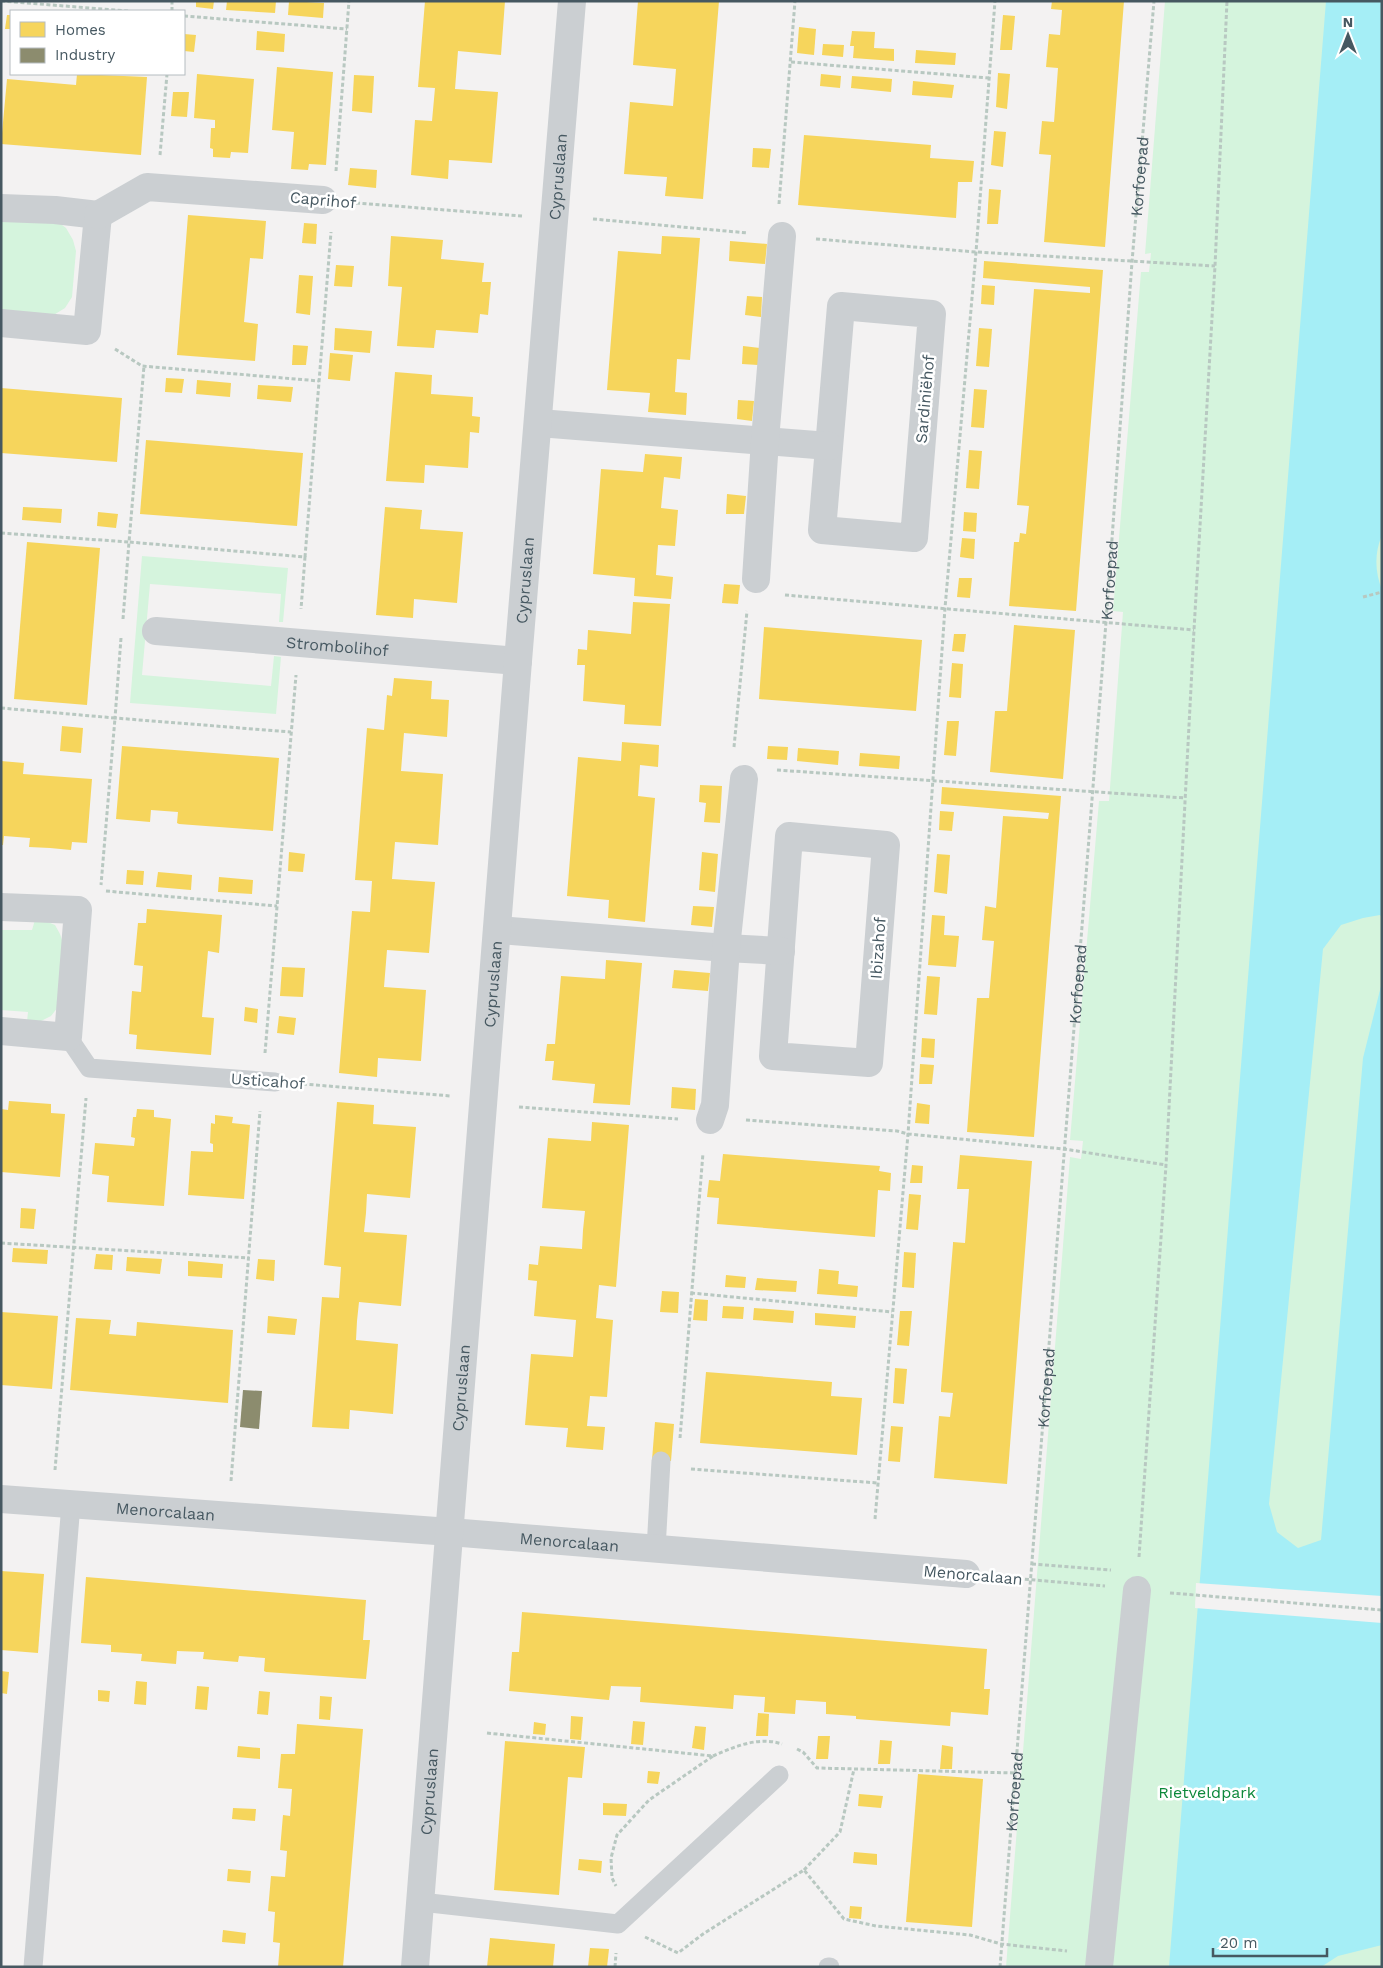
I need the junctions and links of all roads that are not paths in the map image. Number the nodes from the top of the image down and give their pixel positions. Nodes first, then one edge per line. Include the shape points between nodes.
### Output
1 (572, 1) edge
2 (329, 201) road end
3 (1, 208) edge
4 (98, 215) junction
5 (782, 236) road end
6 (1, 323) edge
7 (539, 423) junction
8 (765, 440) junction
9 (829, 446) junction
10 (756, 579) road end
11 (156, 631) dead end
12 (518, 661) junction
13 (744, 779) road end
14 (1, 907) edge
15 (498, 930) junction
16 (726, 948) junction
17 (781, 951) junction
18 (1, 1031) edge
19 (68, 1037) junction
20 (269, 1081) road end
21 (710, 1120) road end
22 (661, 1460) dead end
23 (1, 1499) edge
24 (61, 1504) junction
25 (450, 1532) junction
26 (656, 1549) junction
27 (966, 1574) road end
28 (1138, 1581) road end
29 (779, 1774) dead end
30 (421, 1902) junction
31 (1099, 1960) edge
32 (33, 1967) edge
33 (415, 1967) edge

1 - 7 street, Cypruslaan
2 - 4 street, Caprihof via 147,187
3 - 4 street
4 - 6 street via 87,330
5 - 8 street
7 - 8 street
7 - 12 street, Cypruslaan
8 - 9 street
8 - 10 street
9 - 9 street, Sardiniëhof via 822,530 914,538 932,314 841,306
11 - 12 street, Strombolihof
12 - 15 street, Cypruslaan
13 - 16 street
14 - 19 street via 78,910
15 - 16 street
15 - 25 street, Cypruslaan
16 - 17 street
16 - 21 street via 714,1105
17 - 17 street, Ibizahof via 773,1056 869,1063 886,845 789,836
18 - 19 street
19 - 20 lane, Usticahof via 89,1068
22 - 26 lane
23 - 24 street, Menorcalaan
24 - 25 street, Menorcalaan
24 - 32 lane
25 - 26 street, Menorcalaan
25 - 30 street, Cypruslaan
26 - 27 street, Menorcalaan
28 - 31 street
29 - 30 lane via 618,1924
30 - 33 street, Cypruslaan

